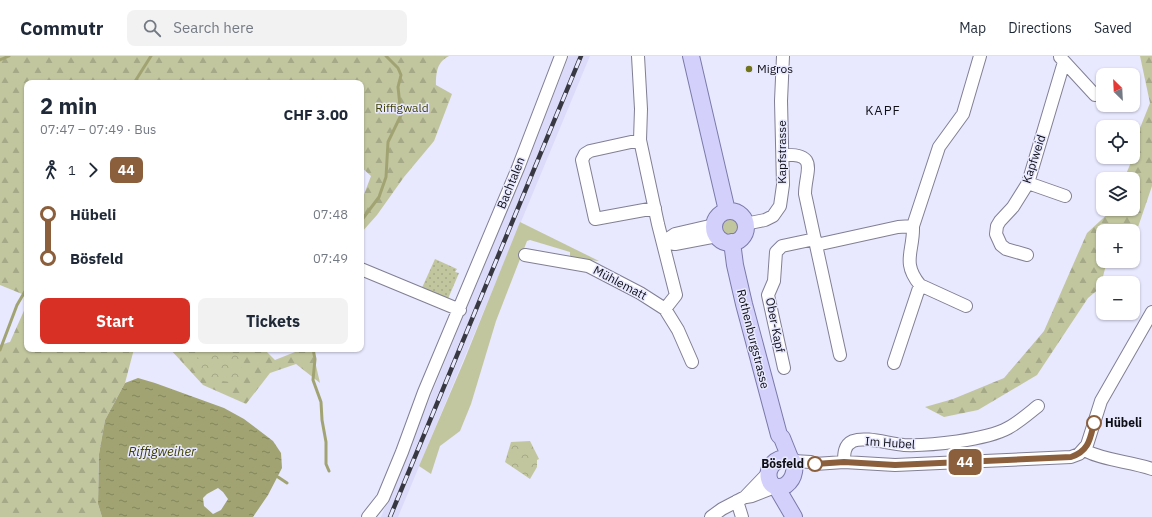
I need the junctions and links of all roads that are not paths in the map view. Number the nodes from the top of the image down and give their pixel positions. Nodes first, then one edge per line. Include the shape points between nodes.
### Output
1 (561, 56) edge
2 (638, 56) edge
3 (691, 56) edge
4 (783, 56) edge
5 (980, 56) edge
6 (1062, 59) edge
7 (1095, 95) dead end
8 (640, 140) junction
9 (783, 155) junction
10 (1028, 183) junction
11 (1064, 196) dead end
12 (655, 208) junction
13 (727, 211) junction
14 (746, 224) junction
15 (913, 226) junction
16 (716, 230) junction
17 (663, 242) junction
18 (732, 242) junction
19 (815, 242) junction
20 (525, 255) dead end
21 (1027, 255) dead end
22 (364, 269) edge
23 (920, 285) junction
24 (966, 306) dead end
25 (665, 309) junction
26 (460, 310) junction
27 (1152, 312) edge
28 (840, 355) dead end
29 (692, 362) dead end
30 (894, 363) dead end
31 (784, 368) dead end
32 (1038, 406) dead end
33 (1084, 450) junction
34 (844, 462) junction
35 (1152, 469) edge
36 (783, 473) junction
37 (741, 499) junction
38 (794, 515) edge
39 (368, 517) edge
40 (711, 517) edge
41 (742, 517) edge

1 - 26 street, Bachtalen
2 - 8 street
3 - 13 main road
4 - 9 street, Kapfstrasse
5 - 15 street via 963,114 939,147
6 - 7 street, Kapfweid
6 - 10 street, Kapfweid
8 - 12 street
8 - 12 street via 585,154 582,160 595,220
9 - 14 street, Kapfstrasse via 780,206 773,216
9 - 19 street via 798,156 807,163 805,194
10 - 11 street
10 - 21 street, Kapfweid via 1000,221 996,234 1006,249
12 - 17 street
13 - 14 main road via 737,213
13 - 16 main road via 719,216
14 - 18 main road via 741,238
15 - 19 street, Ober-Kapf
15 - 23 street via 909,264
16 - 17 street via 676,244
16 - 18 main road via 724,241
17 - 25 street via 676,295
18 - 36 main road, Rothenburgstrasse via 744,304 779,435 782,438
19 - 28 street
19 - 31 street, Ober-Kapf via 782,246 776,252 774,281 768,295
20 - 25 street, Mühlematt via 588,266
22 - 26 street
23 - 24 street
23 - 30 street
25 - 29 street, Mühlematt via 678,330
26 - 39 street, Bachtalen via 424,392 383,498
27 - 33 street via 1101,401 1090,439
32 - 34 street, Im Hubel via 1010,428 995,434 922,445 865,439 852,442 845,450
33 - 34 street via 1071,457 895,465
33 - 35 street via 1096,456
34 - 36 street via 815,464 812,468
36 - 37 street
36 - 38 main road, Rothenburgstrasse via 794,505
37 - 40 street
37 - 41 street

